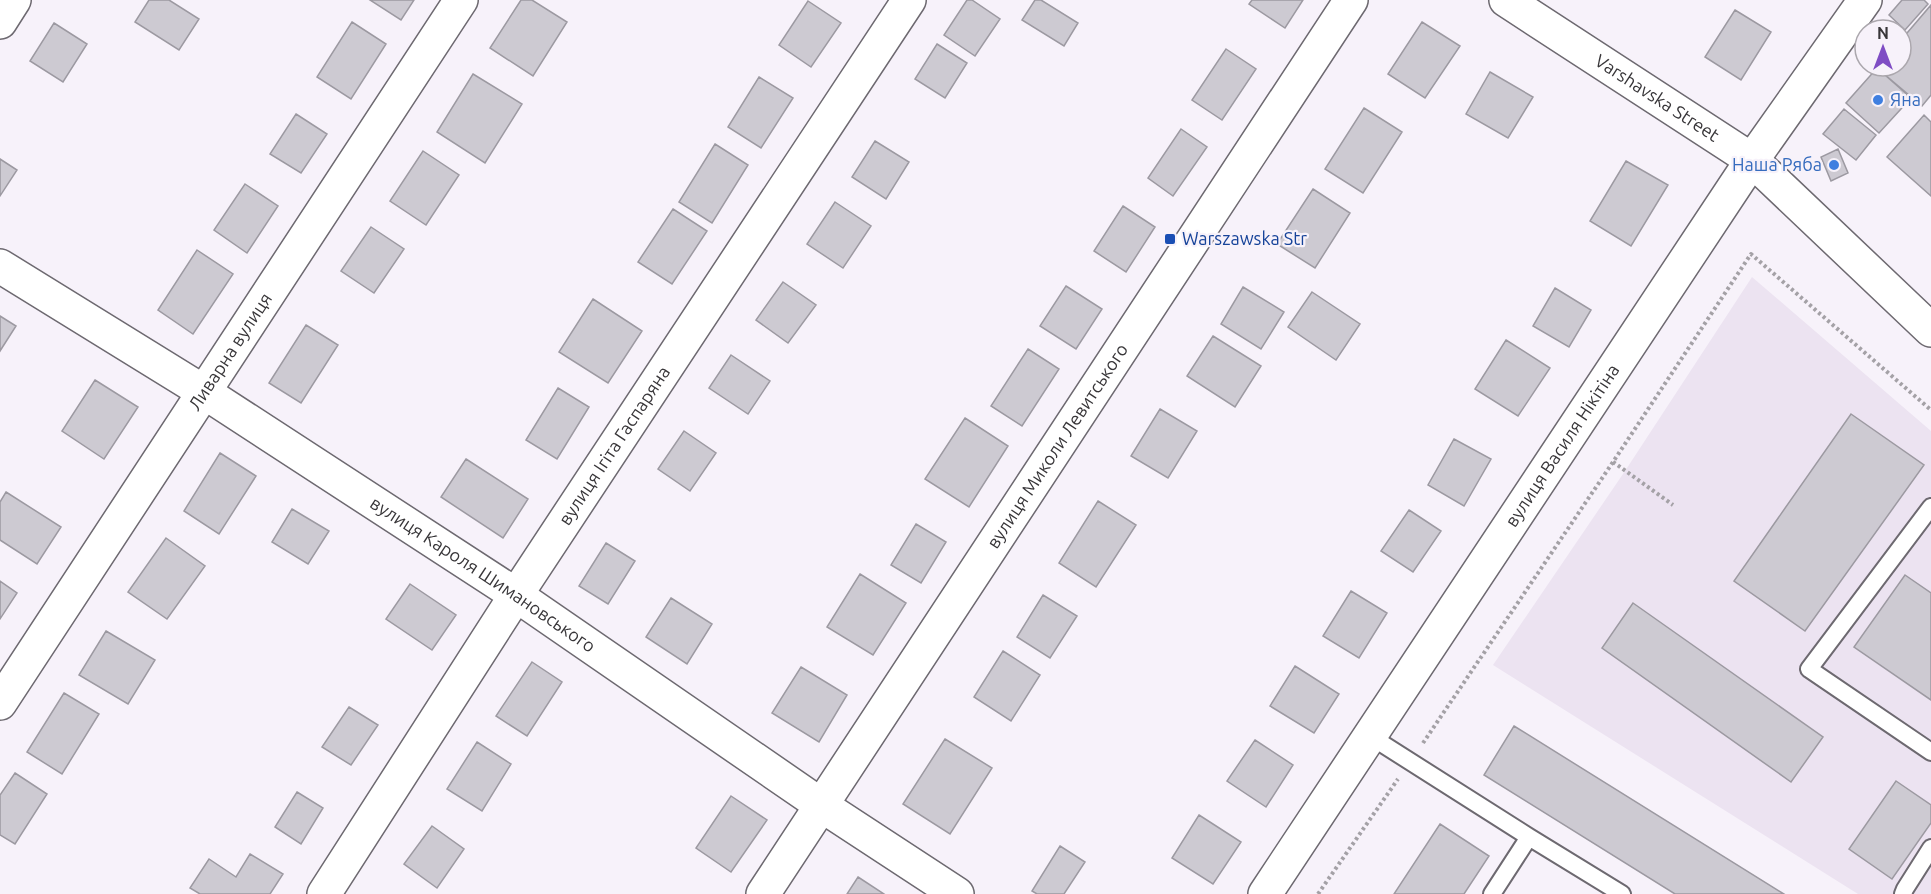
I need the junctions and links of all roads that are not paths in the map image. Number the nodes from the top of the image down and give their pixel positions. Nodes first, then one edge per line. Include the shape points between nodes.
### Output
1 (14, 0) edge
2 (461, 0) edge
3 (909, 0) edge
4 (1351, 0) edge
5 (1506, 0) edge
6 (1865, 0) edge
7 (0, 22) edge
8 (1752, 160) junction
9 (0, 266) edge
10 (1931, 330) edge
11 (204, 392) junction
12 (1931, 507) edge
13 (516, 595) junction
14 (0, 703) edge
15 (1370, 735) junction
16 (1931, 752) edge
17 (820, 805) junction
18 (1529, 837) junction
19 (1931, 848) edge
20 (324, 894) edge
21 (763, 894) edge
22 (957, 894) edge
23 (1265, 894) edge
24 (1492, 894) edge
25 (1623, 894) edge
26 (1903, 894) edge

1 - 7 street
2 - 11 street, Ливарна вулиця
3 - 13 street, вулиця Ігіта Гаспаряна
4 - 17 street, вулиця Миколи Левитського
5 - 8 street, Varshavska Street
6 - 8 street, вулиця Василя Нікітіна
8 - 10 street, Varshavska Street
8 - 15 street, вулиця Василя Нікітіна
9 - 11 street, вулиця Кароля Шимановського
11 - 13 street, вулиця Кароля Шимановського
11 - 14 street, Ливарна вулиця
12 - 16 lane via 1809,669
13 - 17 street, вулиця Кароля Шимановського
13 - 20 street, вулиця Ігіта Гаспаряна
15 - 18 lane
15 - 23 street, вулиця Василя Нікітіна
17 - 21 street, вулиця Миколи Левитського
17 - 22 street, вулиця Кароля Шимановського
18 - 24 lane
18 - 25 lane
19 - 26 lane

